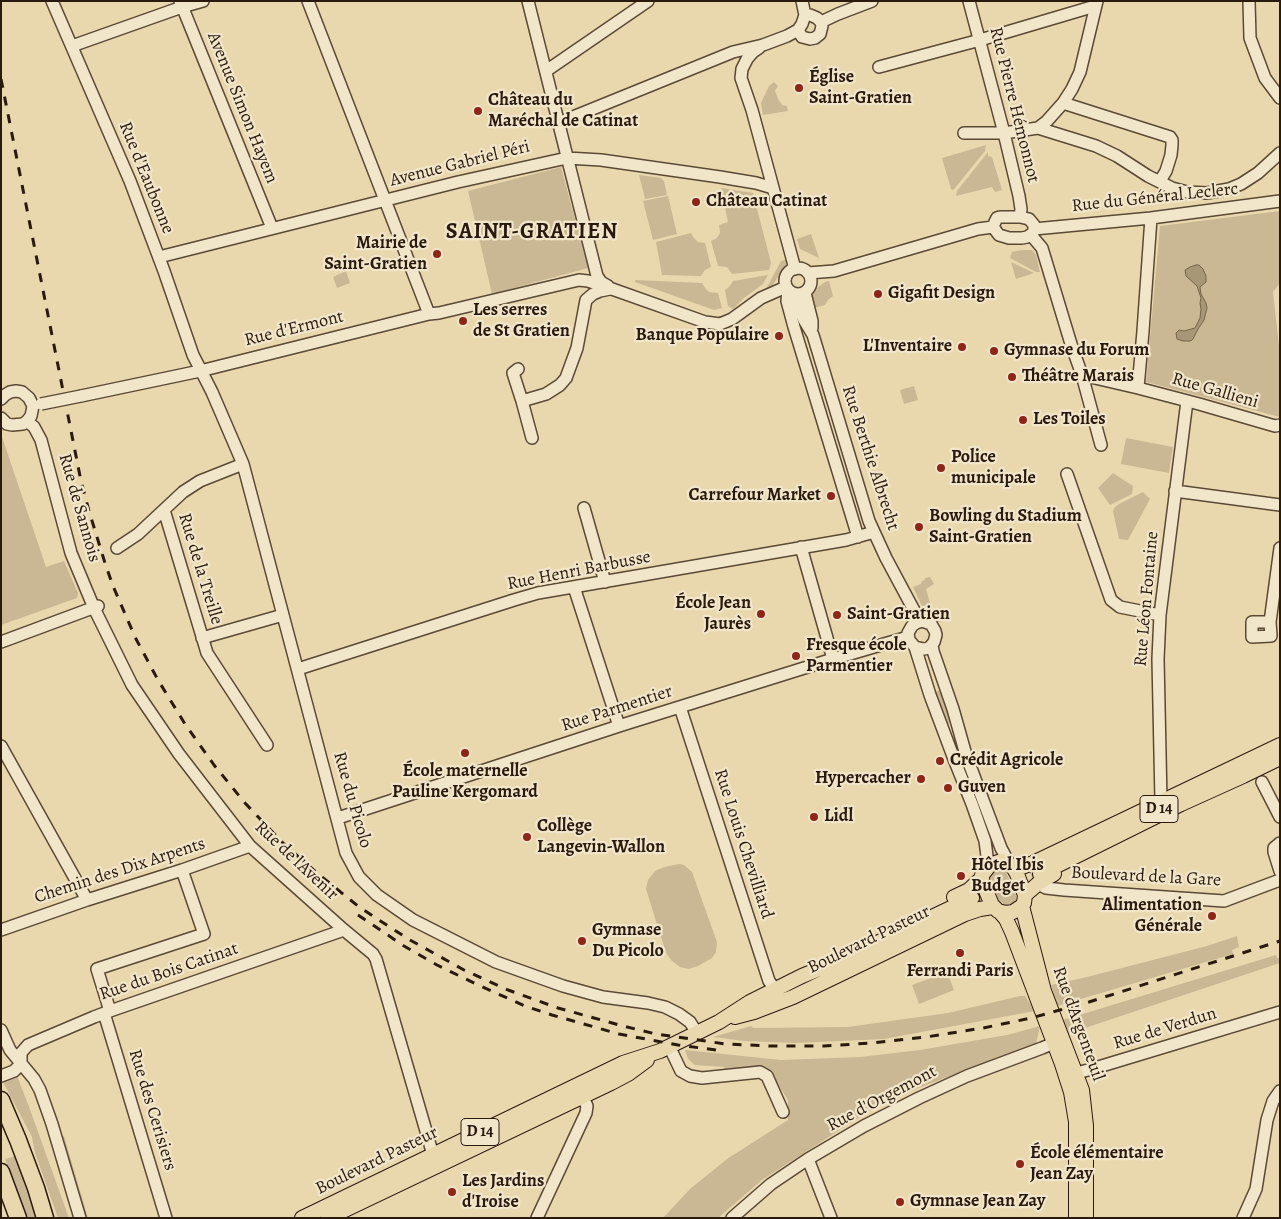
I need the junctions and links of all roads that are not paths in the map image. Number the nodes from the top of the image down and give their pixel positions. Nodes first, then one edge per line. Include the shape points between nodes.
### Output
1 (52, 1) edge
2 (203, 1) edge
3 (308, 1) edge
4 (528, 1) edge
5 (648, 1) edge
6 (802, 1) edge
7 (872, 1) edge
8 (969, 1) edge
9 (1249, 1) edge
10 (181, 4) edge
11 (1096, 4) edge
12 (804, 15) junction
13 (820, 22) junction
14 (798, 30) junction
15 (980, 40) junction
16 (763, 45) junction
17 (72, 46) junction
18 (879, 67) dead end
19 (546, 71) junction
20 (1280, 98) edge
21 (1062, 103) junction
22 (558, 123) junction
23 (1038, 128) junction
24 (964, 133) dead end
25 (1004, 133) junction
26 (1280, 153) edge
27 (567, 158) junction
28 (1160, 181) junction
29 (773, 188) junction
30 (1206, 193) junction
31 (385, 200) junction
32 (1280, 201) edge
33 (1210, 211) junction
34 (1020, 217) junction
35 (1152, 218) junction
36 (993, 227) junction
37 (1054, 227) junction
38 (272, 228) junction
39 (1033, 232) junction
40 (1042, 248) junction
41 (159, 257) junction
42 (795, 269) junction
43 (810, 277) junction
44 (564, 284) junction
45 (612, 289) junction
46 (793, 291) junction
47 (586, 300) junction
48 (429, 314) junction
49 (518, 369) dead end
50 (200, 371) junction
51 (1082, 375) junction
52 (1138, 388) junction
53 (3, 395) edge
54 (522, 401) junction
55 (1187, 401) junction
56 (37, 405) junction
57 (1, 418) edge
58 (28, 421) junction
59 (1280, 426) edge
60 (532, 438) dead end
61 (1101, 445) dead end
62 (243, 464) junction
63 (1067, 474) dead end
64 (1176, 490) junction
65 (1280, 505) edge
66 (584, 508) dead end
67 (164, 510) junction
68 (874, 532) junction
69 (858, 536) junction
70 (802, 547) junction
71 (117, 548) dead end
72 (1280, 548) edge
73 (605, 582) junction
74 (574, 587) junction
75 (96, 607) junction
76 (283, 615) junction
77 (1160, 615) junction
78 (918, 619) junction
79 (1270, 622) dead end
80 (908, 637) junction
81 (202, 638) junction
82 (1, 642) edge
83 (932, 645) junction
84 (915, 648) junction
85 (833, 659) junction
86 (298, 669) junction
87 (680, 707) junction
88 (953, 709) junction
89 (619, 726) junction
90 (267, 745) dead end
91 (1280, 745) edge
92 (1, 746) edge
93 (949, 746) junction
94 (1280, 758) edge
95 (1262, 782) dead end
96 (1161, 801) junction
97 (1280, 817) edge
98 (338, 818) junction
99 (1280, 843) edge
100 (250, 846) junction
101 (1011, 866) junction
102 (182, 870) junction
103 (1280, 871) edge
104 (984, 873) junction
105 (1039, 875) junction
106 (1280, 880) edge
107 (87, 900) junction
108 (1023, 900) junction
109 (997, 909) junction
110 (1, 930) edge
111 (344, 930) junction
112 (807, 974) junction
113 (775, 989) junction
114 (761, 1009) junction
115 (107, 1012) junction
116 (1280, 1012) edge
117 (719, 1022) junction
118 (1, 1030) edge
119 (697, 1033) junction
120 (1058, 1039) junction
121 (664, 1049) junction
122 (1062, 1064) junction
123 (18, 1067) junction
124 (1077, 1073) junction
125 (1, 1076) edge
126 (580, 1091) junction
127 (1280, 1091) edge
128 (1, 1100) edge
129 (783, 1112) dead end
130 (433, 1155) junction
131 (808, 1159) junction
132 (1, 1172) edge
133 (18, 1218) edge
134 (46, 1218) edge
135 (80, 1218) edge
136 (166, 1218) edge
137 (302, 1218) edge
138 (328, 1218) edge
139 (537, 1218) edge
140 (732, 1218) edge
141 (831, 1218) edge
142 (1076, 1218) edge
143 (1086, 1218) edge
144 (1243, 1218) edge

1 - 17 street, Rue d'Eaubonne
2 - 10 street
3 - 31 street
4 - 19 street
5 - 19 street
6 - 12 street
7 - 13 street
8 - 15 street, Rue Pierre Hémonnot
9 - 20 street via 1250,38 1265,78
10 - 17 street
10 - 38 street, Avenue Simon Hayem
11 - 15 street
11 - 21 street via 1080,72
12 - 13 street via 814,16
12 - 14 street
13 - 14 street via 820,34 815,38 806,39
14 - 16 street
15 - 18 street
15 - 25 street, Rue Pierre Hémonnot
16 - 22 street via 733,52
16 - 29 street via 747,59 741,78
17 - 41 street, Rue d'Eaubonne
19 - 22 street
21 - 23 street
21 - 28 street via 1170,137 1171,155
22 - 27 street
23 - 25 street
23 - 28 street via 1096,146
24 - 25 street
25 - 34 street, Rue Pierre Hémonnot via 1019,196
26 - 30 street via 1241,184
27 - 29 street, Avenue Gabriel Péri via 756,182
27 - 31 street, Avenue Gabriel Péri
27 - 45 street via 597,276
28 - 30 street via 1187,192
29 - 42 street
30 - 33 street
31 - 38 street, Avenue Gabriel Péri
31 - 48 street
32 - 33 street, Rue du Général Leclerc
33 - 35 street, Rue du Général Leclerc
34 - 36 street via 997,218
34 - 39 street via 1031,221
35 - 37 street, Rue du Général Leclerc
35 - 52 street
36 - 39 street, Rue du Général Leclerc via 999,236 1027,237
36 - 43 street via 978,228
37 - 39 street, Rue du Général Leclerc
37 - 40 street via 1046,232
38 - 41 street, Avenue Gabriel Péri
39 - 40 street
40 - 51 street
41 - 50 street, Rue d'Eaubonne
42 - 43 street via 802,269
42 - 46 street via 785,280
43 - 46 street via 810,288
44 - 45 street, Rue d'Ermont via 582,280
44 - 47 street via 581,288
44 - 48 street, Rue d'Ermont
45 - 46 street, Rue d'Ermont via 705,322 720,324 761,298
45 - 47 street via 600,291
46 - 68 street, Rue Berthie Albrecht via 812,321 813,335
46 - 69 street, Rue Berthie Albrecht via 788,302 794,327
47 - 54 street via 577,348 566,378 553,391
48 - 50 street, Rue d'Ermont
49 - 54 street via 513,373
50 - 56 street, Rue d'Ermont, bridge
50 - 62 street, Rue du Picolo
51 - 52 street, Rue Gallieni
51 - 61 street
52 - 55 street, Rue Gallieni
53 - 56 street via 22,392
54 - 60 street
55 - 59 street, Rue Gallieni
55 - 64 street, Rue Léon Fontaine
56 - 58 street
57 - 58 street via 12,426
58 - 75 street, Rue de Sannois via 41,440 72,553
62 - 67 street via 200,482 183,492
62 - 76 street, Rue du Picolo
63 - 77 street via 1111,600 1120,607
64 - 65 street
64 - 77 street, Rue Léon Fontaine
66 - 73 street
67 - 71 street
67 - 81 street, Rue de la Treille
68 - 69 street, Rue Henri Barbusse
68 - 78 street, Rue Berthie Albrecht
69 - 70 street, Rue Henri Barbusse
70 - 73 street, Rue Henri Barbusse
70 - 85 street
72 - 79 street
73 - 74 street, Rue Henri Barbusse
74 - 86 street, Rue Henri Barbusse via 514,600
74 - 89 street
75 - 82 street
75 - 100 street, Rue de l'Avenir via 132,685 179,754
76 - 81 street, Rue de la Treille
76 - 86 street, Rue du Picolo
77 - 96 street, Rue Léon Fontaine
78 - 80 street
78 - 83 street, Rue Berthie Albrecht via 930,624 935,631 936,639
80 - 84 street, Rue Berthie Albrecht
80 - 85 street, Rue Parmentier
81 - 90 street, Rue de la Treille via 207,653
83 - 84 street via 924,649
83 - 88 street, Rue Berthie Albrecht
84 - 93 street, Rue Berthie Albrecht
85 - 87 street, Rue Parmentier
86 - 98 street, Rue du Picolo
87 - 89 street, Rue Parmentier
87 - 113 street, Rue Louis Chevilliard via 769,981
88 - 93 street, Rue Berthie Albrecht
88 - 101 street, Rue Berthie Albrecht via 966,755 1001,848
89 - 98 street, Rue Parmentier
91 - 96 main road, D 14
91 - 105 main road, D 14
92 - 107 street
93 - 104 street, Rue Berthie Albrecht via 985,840 988,856
94 - 105 main road, D 14
95 - 97 street
96 - 101 main road, D 14 via 1033,863
98 - 119 street, Rue du Picolo via 346,853 359,877 376,895 413,920 496,962 563,986 602,997 665,1007 688,1020
99 - 103 street via 1274,852
100 - 102 street, Chemin des Dix Arpents
100 - 111 street, Rue de l'Avenir
101 - 104 main road via 998,862 990,865
101 - 108 main road via 1017,874
102 - 107 street, Chemin des Dix Arpents
102 - 115 street, Rue des Cerisiers via 204,934 97,969
104 - 109 main road via 984,887
104 - 112 main road, Boulevard Pasteur / D 14 via 965,892 880,933
105 - 106 street, Boulevard de la Gare via 1042,886 1046,888 1224,900
105 - 108 main road, D 14
107 - 110 street, Chemin des Dix Arpents
108 - 109 main road via 1013,912 1006,914
108 - 120 main road, Rue d'Argenteuil
109 - 114 main road, Boulevard Pasteur / D 14 via 980,909 965,914 793,997
109 - 120 main road, Rue d'Argenteuil via 1008,923
111 - 115 street, Rue du Bois Catinat
111 - 130 street, Rue de l'Avenir via 376,959
112 - 113 main road, Boulevard Pasteur / D 14
112 - 114 main road, Boulevard Pasteur / D 14 via 973,900 792,989
113 - 117 main road, Boulevard Pasteur / D 14
114 - 117 main road, Boulevard Pasteur / D 14
115 - 123 street, Rue du Bois Catinat via 28,1045 21,1053
115 - 136 street, Rue des Cerisiers
116 - 124 street, Rue de Verdun
117 - 119 main road, Boulevard Pasteur / D 14
118 - 123 street
119 - 121 main road, Boulevard Pasteur / D 14
120 - 122 main road, Rue d'Argenteuil
120 - 124 main road, Rue d'Argenteuil
120 - 131 street, Rue d'Orgemont via 919,1098
121 - 126 main road, Boulevard Pasteur / D 14 via 628,1074
121 - 129 street via 681,1071 690,1076 702,1078 760,1072 766,1076
122 - 124 street
122 - 142 main road, Rue d'Argenteuil via 1076,1122
123 - 125 street
123 - 135 street via 34,1079 40,1090
124 - 143 main road, Rue d'Argenteuil via 1086,1116
126 - 130 main road, Boulevard Pasteur / D 14
126 - 138 main road, Boulevard Pasteur / D 14
126 - 139 street via 587,1106 586,1113
127 - 144 street via 1267,1120 1256,1189
128 - 134 highway
130 - 137 main road, Boulevard Pasteur / D 14
131 - 140 street, Rue d'Orgemont via 771,1184
131 - 141 street
132 - 133 highway

